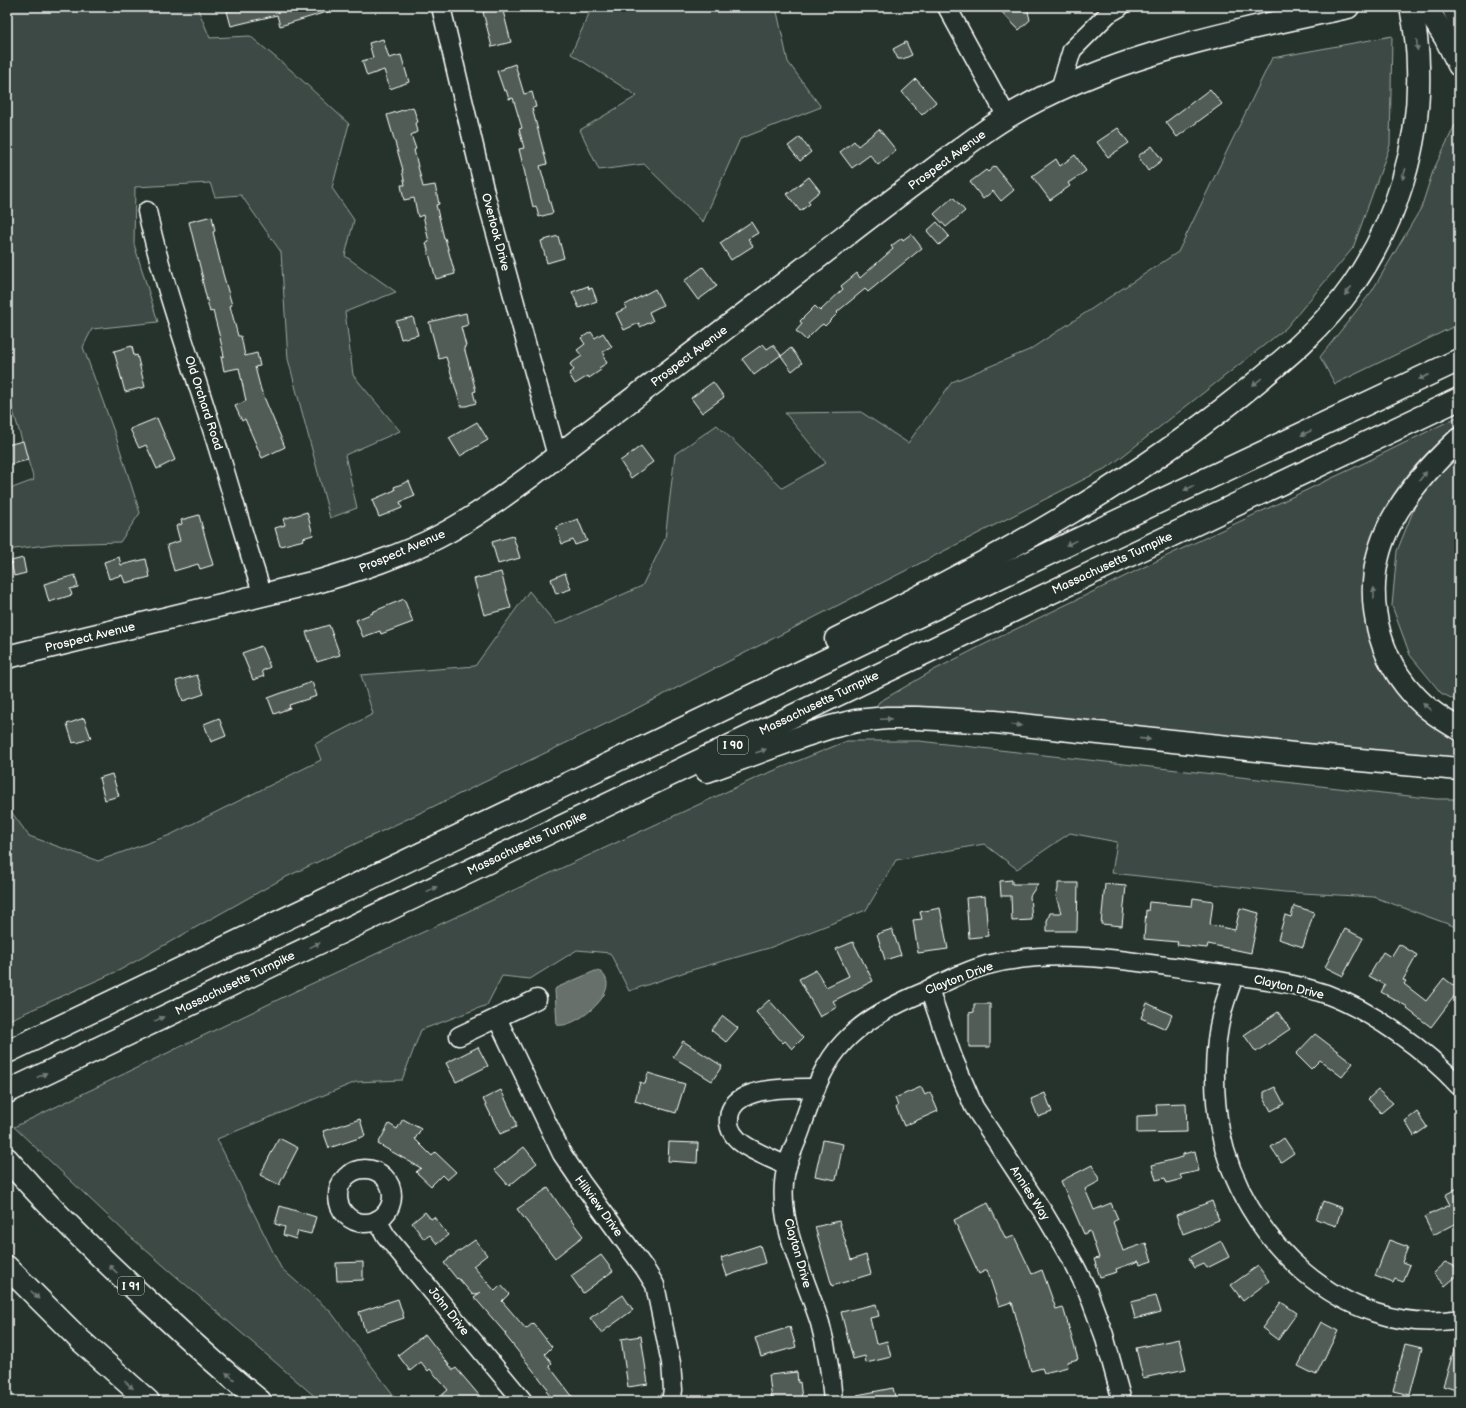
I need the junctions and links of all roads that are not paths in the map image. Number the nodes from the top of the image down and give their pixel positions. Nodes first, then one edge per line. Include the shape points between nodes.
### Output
1 (441, 7) edge
2 (947, 7) edge
3 (1120, 7) edge
4 (1348, 7) edge
5 (1411, 7) edge
6 (1426, 7) edge
7 (1453, 7) edge
8 (1459, 20) edge
9 (1459, 65) edge
10 (1060, 89) junction
11 (1007, 117) junction
12 (147, 211) dead end
13 (1459, 360) edge
14 (1459, 399) edge
15 (1459, 439) edge
16 (557, 456) junction
17 (263, 595) junction
18 (7, 657) edge
19 (1459, 729) edge
20 (1459, 769) edge
21 (580, 818) junction
22 (252, 935) junction
23 (1234, 976) junction
24 (929, 989) junction
25 (537, 999) dead end
26 (496, 1018) junction
27 (459, 1036) dead end
28 (7, 1052) edge
29 (1459, 1086) edge
30 (816, 1088) junction
31 (7, 1092) edge
32 (9, 1162) edge
33 (787, 1166) junction
34 (377, 1220) dead end
35 (7, 1267) edge
36 (1459, 1318) edge
37 (148, 1401) edge
38 (260, 1401) edge
39 (523, 1401) edge
40 (671, 1401) edge
41 (833, 1401) edge
42 (1122, 1401) edge

1 - 16 street, Overlook Drive via 486,197
2 - 11 street
3 - 10 street via 1108,14 1072,50
4 - 10 main road, Prospect Avenue via 1166,50 1100,72
5 -> 22 main road via 1416,37 1418,99 1402,183 1385,228 1360,274 1334,311 1308,339 1249,389 1137,471 995,557 844,636 543,785 393,855 330,888
6 - 9 main road via 1446,37
7 - 8 main road
10 - 11 main road, Prospect Avenue
11 - 16 main road, Prospect Avenue via 886,204
12 - 17 street, Old Orchard Road via 155,250
13 -> 22 main road
14 - 21 main road, Massachusetts Turnpike / I 90
19 -> 15 main road via 1443,720 1418,699 1391,663 1378,629 1374,592 1378,559 1390,524 1428,469
16 - 17 main road, Prospect Avenue via 494,503 437,538 360,569
17 - 18 main road, Prospect Avenue
21 -> 20 main road via 806,735 856,721 887,718 995,722
31 -> 21 main road, Massachusetts Turnpike / I 90
22 - 28 main road
23 - 24 street, Clayton Drive via 1100,958 1040,958 986,966
23 - 29 street, Clayton Drive via 1304,988 1350,1005 1414,1045
23 - 36 street via 1218,1034 1217,1102 1225,1154 1244,1198 1257,1219 1280,1250 1325,1288 1342,1298 1372,1311 1401,1318 1428,1321
24 - 30 street, Clayton Drive via 897,1004 855,1031 836,1052 820,1076
24 - 42 street, Annies Way via 953,1058 974,1107 1060,1240 1088,1292 1106,1342
25 - 26 street
26 - 27 street
26 - 40 street, Hillview Drive via 562,1154 655,1285 671,1363
30 - 33 street, Clayton Drive
30 - 33 street via 750,1093 735,1102 730,1111 729,1126 736,1138 749,1148
38 -> 32 main road, I 91 via 126,1281 44,1201
33 - 41 street, Clayton Drive via 784,1187 787,1222 825,1344
34 - 39 street, John Drive via 386,1236
35 -> 37 main road via 80,1340

